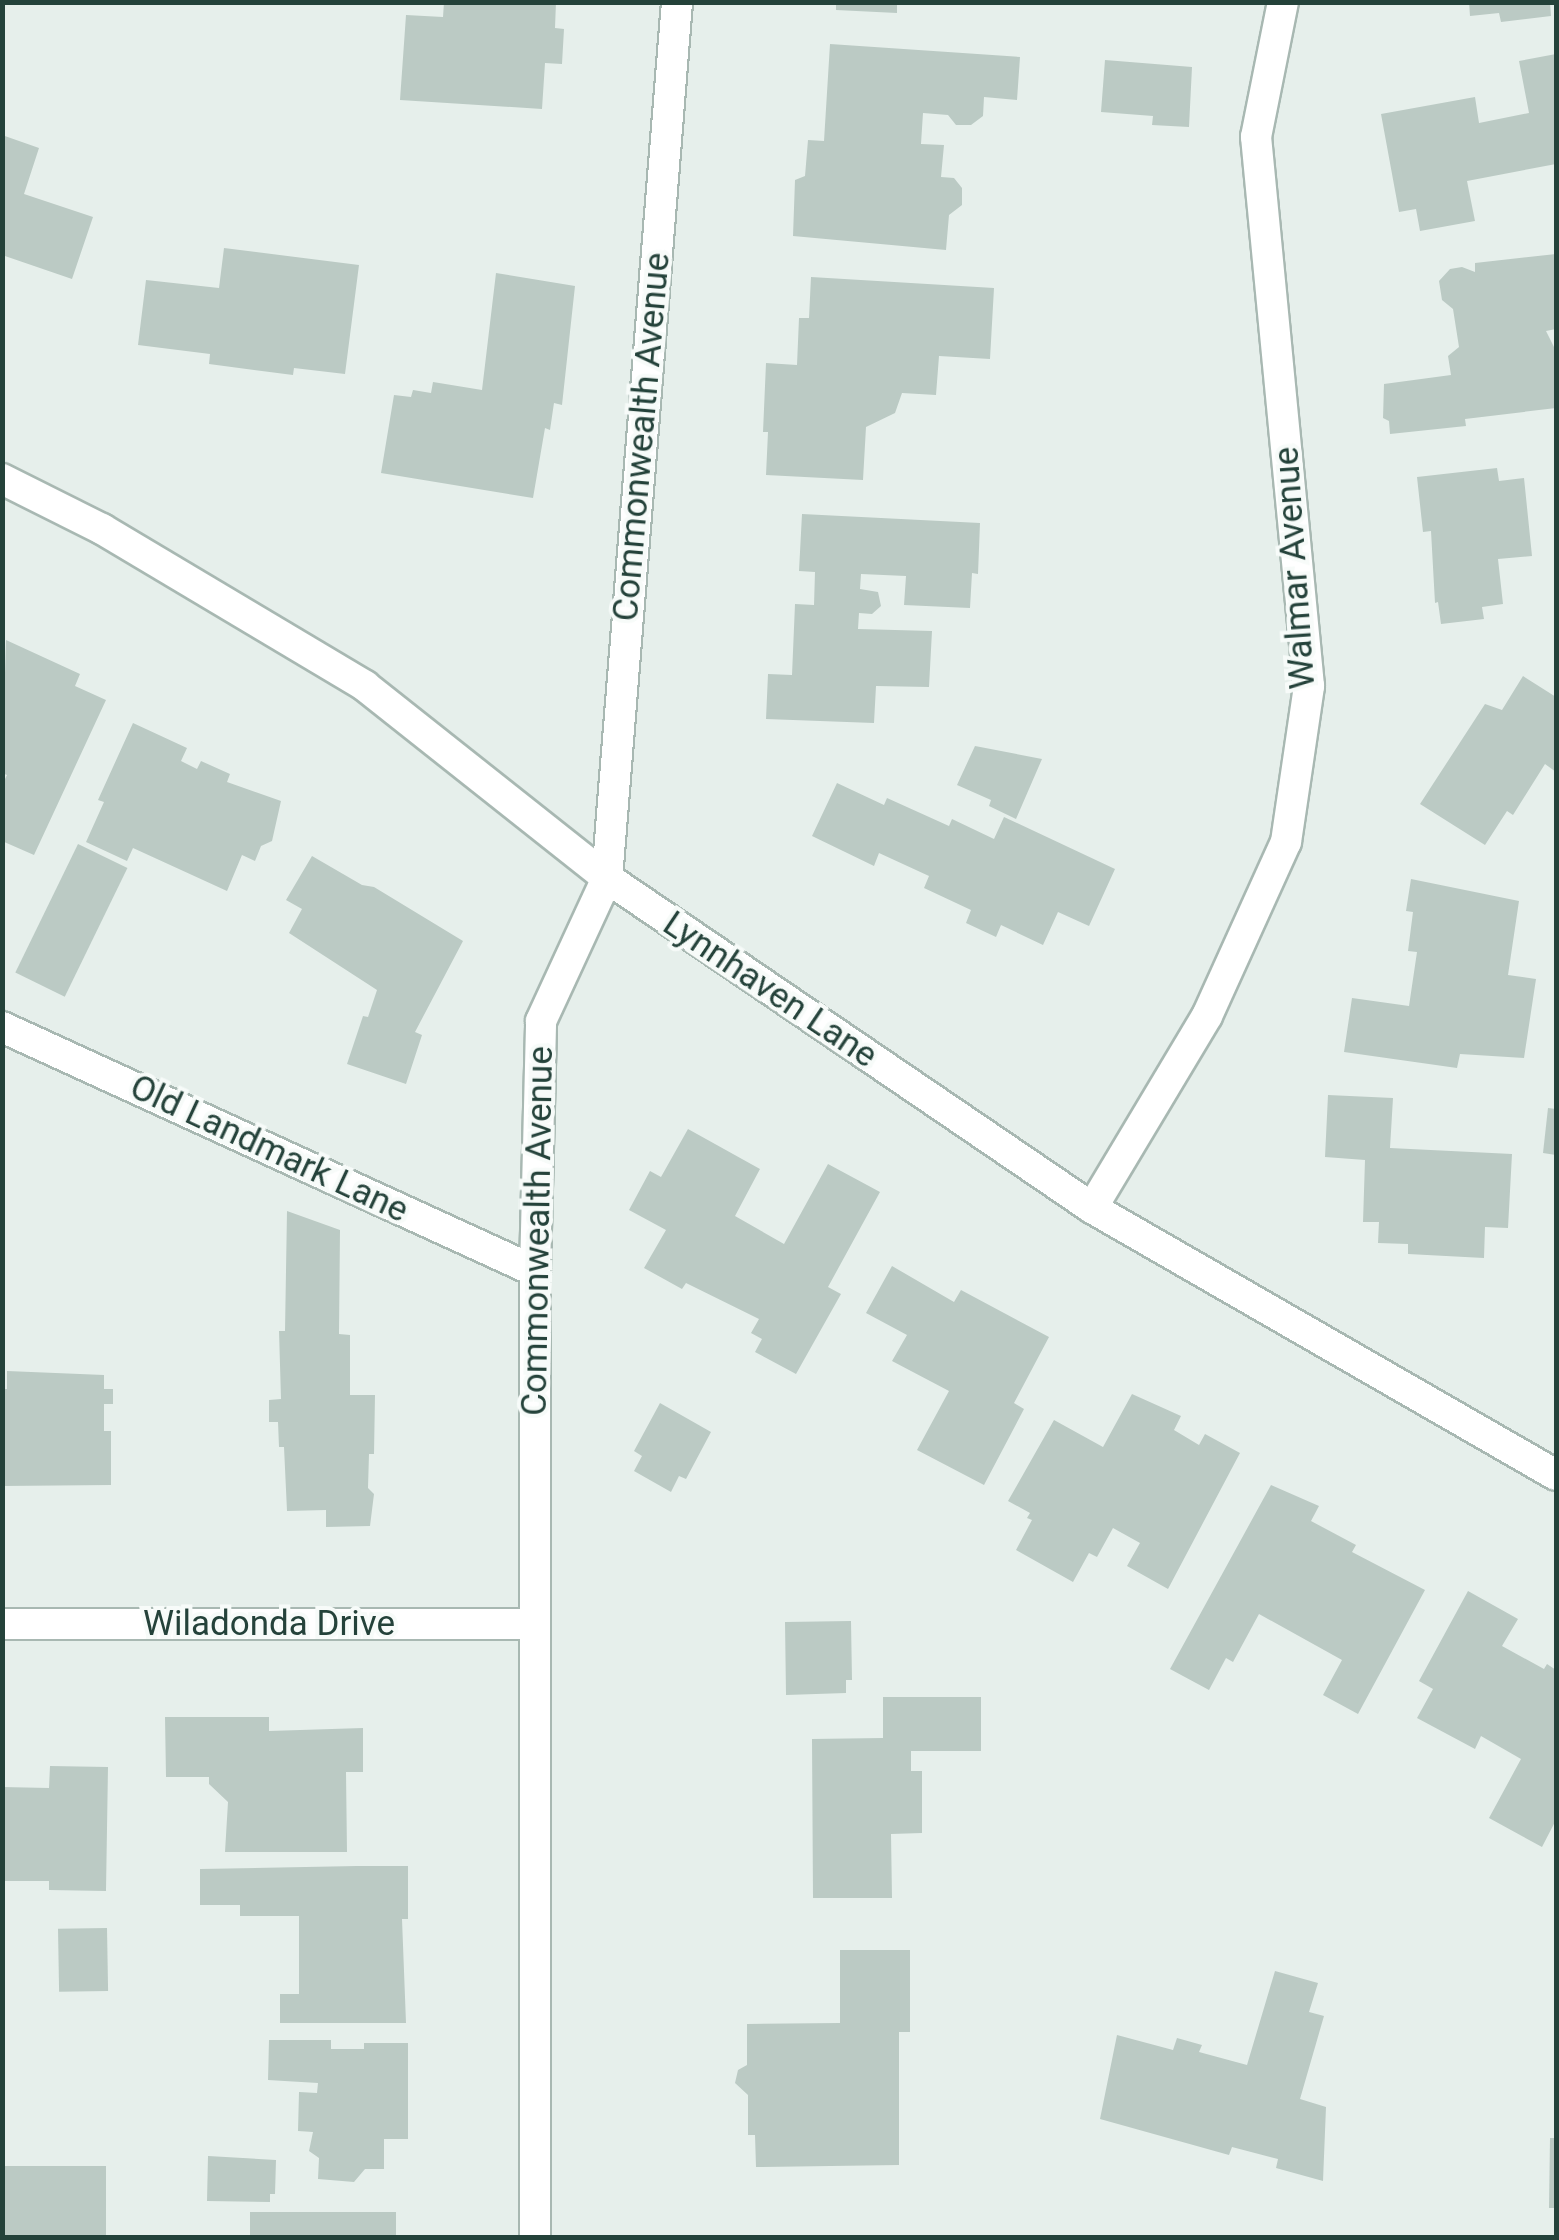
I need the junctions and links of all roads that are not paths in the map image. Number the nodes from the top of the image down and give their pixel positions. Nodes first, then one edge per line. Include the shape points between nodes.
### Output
1 (677, 2) edge
2 (1282, 2) edge
3 (2, 479) edge
4 (607, 878) junction
5 (2, 1027) edge
6 (1092, 1208) junction
7 (535, 1270) junction
8 (1556, 1475) edge
9 (2, 1624) edge
10 (535, 1624) junction
11 (535, 2238) edge

1 - 4 street, Commonwealth Avenue
2 - 6 street, Walmar Avenue via 1256,136 1309,686 1286,842 1207,1016
3 - 4 street, Lynnhaven Lane via 102,528 365,686
4 - 6 street, Lynnhaven Lane
4 - 7 street, Commonwealth Avenue via 541,1021
5 - 7 street, Old Landmark Lane
6 - 8 street, Lynnhaven Lane
7 - 10 street, Commonwealth Avenue
9 - 10 street, Wiladonda Drive
10 - 11 street, Commonwealth Avenue

